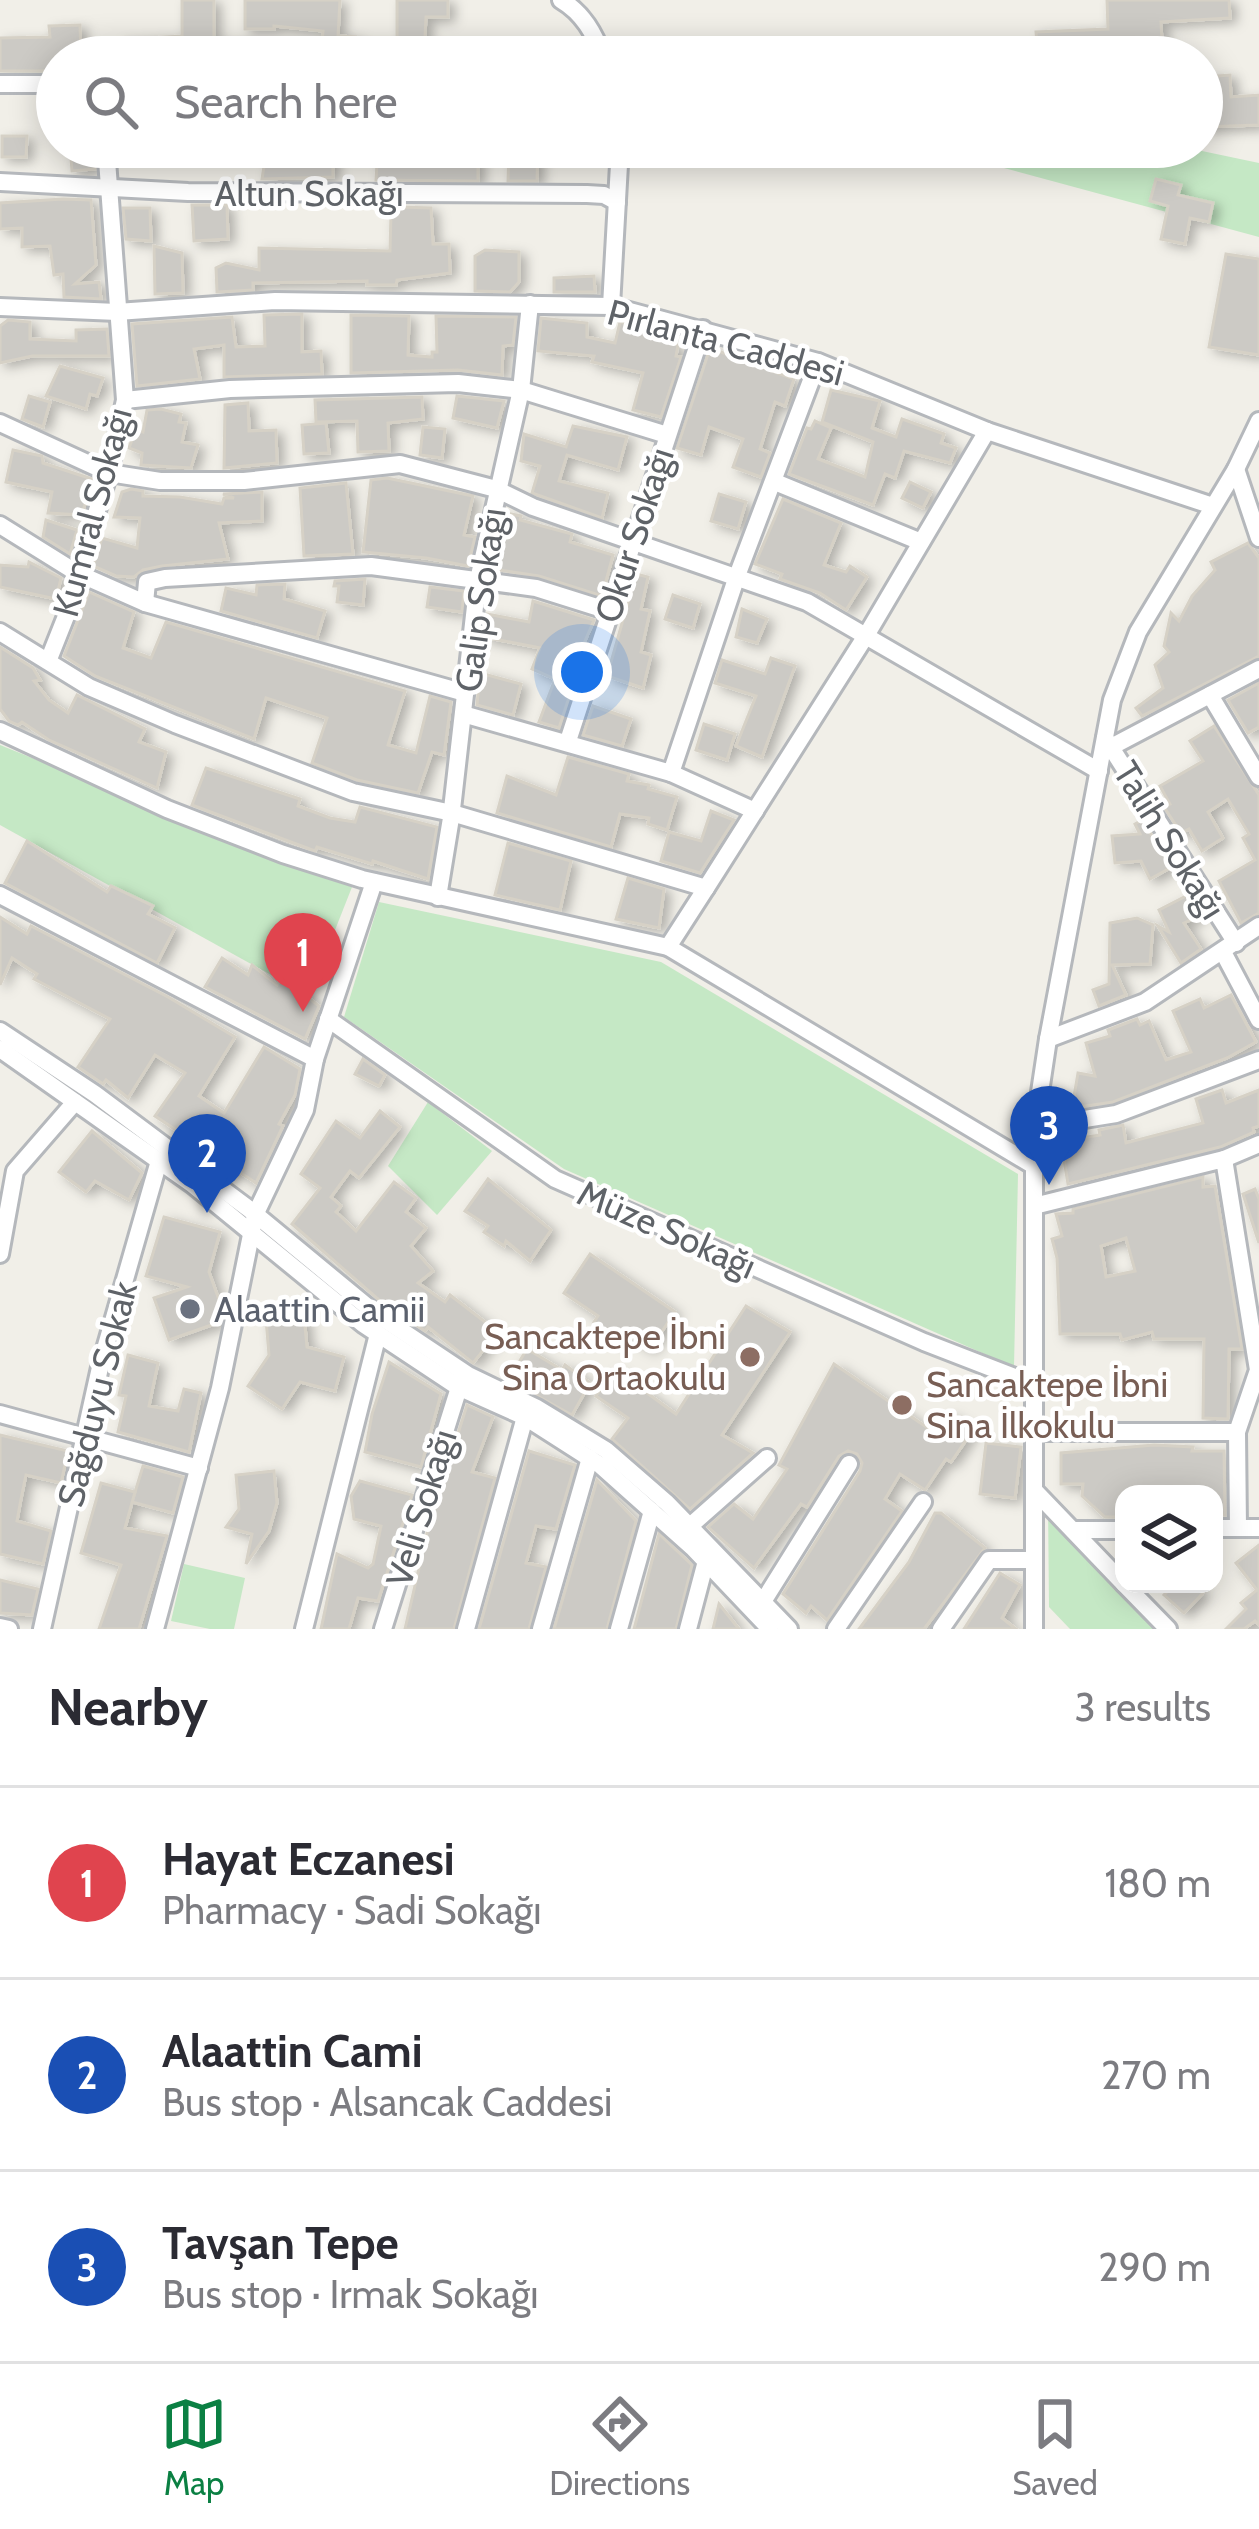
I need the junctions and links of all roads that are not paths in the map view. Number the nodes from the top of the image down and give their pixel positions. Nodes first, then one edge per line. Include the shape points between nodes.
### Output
1 (561, 0) edge
2 (595, 36) edge
3 (0, 84) edge
4 (36, 84) edge
5 (107, 168) edge
6 (619, 168) edge
7 (0, 182) edge
8 (108, 188) junction
9 (617, 202) junction
10 (530, 304) junction
11 (611, 306) junction
12 (0, 307) edge
13 (118, 312) junction
14 (703, 329) junction
15 (818, 362) junction
16 (521, 390) junction
17 (125, 400) junction
18 (1259, 421) edge
19 (0, 423) edge
20 (987, 431) junction
21 (667, 435) junction
22 (1236, 469) junction
23 (109, 472) junction
24 (775, 482) junction
25 (496, 489) junction
26 (1214, 506) junction
27 (0, 525) edge
28 (1259, 538) edge
29 (636, 541) junction
30 (921, 542) junction
31 (76, 573) junction
32 (736, 576) junction
33 (478, 580) junction
34 (146, 603) junction
35 (609, 611) junction
36 (0, 632) edge
37 (867, 634) junction
38 (50, 659) junction
39 (1259, 669) edge
40 (465, 693) junction
41 (1210, 695) junction
42 (463, 714) junction
43 (0, 731) edge
44 (568, 741) junction
45 (1108, 742) junction
46 (1099, 771) junction
47 (670, 773) junction
48 (1259, 777) edge
49 (755, 811) junction
50 (452, 813) junction
51 (374, 882) junction
52 (706, 888) junction
53 (0, 895) edge
54 (438, 897) junction
55 (1259, 926) edge
56 (668, 947) junction
57 (1229, 948) junction
58 (328, 1019) junction
59 (1259, 1020) edge
60 (0, 1031) edge
61 (1048, 1039) junction
62 (0, 1049) edge
63 (315, 1059) junction
64 (1259, 1060) edge
65 (75, 1102) junction
66 (1035, 1127) junction
67 (1259, 1144) edge
68 (1224, 1159) junction
69 (159, 1161) junction
70 (1034, 1166) junction
71 (7, 1168) edge
72 (1034, 1206) junction
73 (253, 1224) junction
74 (0, 1254) edge
75 (378, 1334) junction
76 (1258, 1370) edge
77 (461, 1379) junction
78 (1035, 1385) junction
79 (0, 1414) edge
80 (525, 1417) junction
81 (1034, 1432) junction
82 (1238, 1432) junction
83 (84, 1437) junction
84 (590, 1458) junction
85 (767, 1458) dead end
86 (849, 1464) dead end
87 (199, 1468) junction
88 (1034, 1490) junction
89 (923, 1502) dead end
90 (652, 1511) junction
91 (690, 1526) junction
92 (1223, 1528) edge
93 (1238, 1528) junction
94 (1259, 1528) edge
95 (1072, 1530) junction
96 (1115, 1530) edge
97 (1034, 1560) junction
98 (706, 1561) junction
99 (1115, 1575) edge
100 (1133, 1593) edge
101 (759, 1607) junction
102 (0, 1627) edge
103 (9, 1629) edge
104 (42, 1629) edge
105 (155, 1629) edge
106 (304, 1629) edge
107 (383, 1629) edge
108 (466, 1629) edge
109 (541, 1629) edge
110 (619, 1629) edge
111 (688, 1629) edge
112 (770, 1629) edge
113 (789, 1629) edge
114 (836, 1629) edge
115 (941, 1629) edge
116 (1034, 1629) edge
117 (1168, 1629) edge

1 - 2 street
3 - 4 street
5 - 8 street, Kumral Sokağı
6 - 9 street
7 - 8 street, Altun Sokağı
8 - 9 street, Altun Sokağı via 587,194
8 - 13 street, Kumral Sokağı
9 - 11 street
10 - 11 street, Pırlanta Caddesi
10 - 13 street, Pırlanta Caddesi via 275,301
10 - 16 street, Galip Sokağı
11 - 14 street, Pırlanta Caddesi
12 - 13 street, Pırlanta Caddesi
13 - 17 street, Kumral Sokağı
14 - 15 street, Pırlanta Caddesi
14 - 21 street, Okur Sokağı
15 - 20 street, Pırlanta Caddesi
15 - 24 street
16 - 17 street via 425,382
16 - 21 street
16 - 25 street, Galip Sokağı
17 - 23 street, Kumral Sokağı
18 - 22 street
19 - 23 street
20 - 26 street, Pırlanta Caddesi
20 - 30 street
21 - 29 street, Okur Sokağı
22 - 26 street
22 - 28 street
23 - 25 street via 244,482 400,464
23 - 31 street, Kumral Sokağı
24 - 30 street
24 - 32 street
25 - 29 street
25 - 33 street, Galip Sokağı
26 - 45 street via 1138,632 1112,700
27 - 31 street
29 - 32 street
29 - 35 street, Okur Sokağı
30 - 37 street
31 - 34 street
31 - 38 street, Kumral Sokağı via 80,581
32 - 37 street
32 - 47 street
33 - 34 street via 371,566 285,568 147,582
33 - 35 street
33 - 40 street, Galip Sokağı
34 - 40 street
35 - 44 street, Okur Sokağı
36 - 38 street
37 - 46 street
37 - 49 street
38 - 50 street via 175,724 353,792
39 - 41 street
40 - 42 street, Galip Sokağı
41 - 45 street
41 - 48 street
42 - 44 street
42 - 50 street, Galip Sokağı
43 - 51 street via 167,809
44 - 47 street
45 - 46 street
45 - 57 street, Talih Sokağı
46 - 61 street
47 - 49 street
49 - 52 street
50 - 52 street
50 - 54 street, Galip Sokağı
51 - 54 street
51 - 58 street
52 - 56 street
53 - 63 street
54 - 56 street
55 - 57 street
56 - 70 street
57 - 59 street, Talih Sokağı
57 - 61 street via 1145,1002
58 - 63 street
58 - 78 street, Müze Sokağı via 555,1179
60 - 73 street via 95,1094
61 - 66 street
62 - 65 street
63 - 73 street via 305,1110
64 - 66 street via 1116,1114
65 - 69 street
65 - 71 street
66 - 70 street
67 - 68 street
68 - 72 street
68 - 76 street
69 - 73 street
69 - 83 street, Sağduyu Sokak
70 - 72 street
71 - 74 street
72 - 78 street
73 - 75 street
73 - 77 street
73 - 87 street
75 - 77 street
75 - 106 street
76 - 82 street
77 - 80 street
77 - 91 street via 537,1408 606,1450
77 - 107 street, Veli Sokağı
78 - 81 street
79 - 83 street
80 - 84 street
80 - 108 street
81 - 82 street
81 - 88 street
82 - 93 street
83 - 87 street
83 - 104 street, Sağduyu Sokak
84 - 90 street
84 - 109 street
85 - 91 street
86 - 101 street
87 - 105 street
88 - 95 street
88 - 97 street
89 - 114 street
90 - 98 street
90 - 110 street
91 - 101 street
92 - 93 street
93 - 94 street
95 - 96 street
95 - 99 street
97 - 115 street via 989,1560
97 - 116 street
98 - 101 street
98 - 111 street
100 - 117 street
101 - 112 street
101 - 113 street
102 - 103 street

